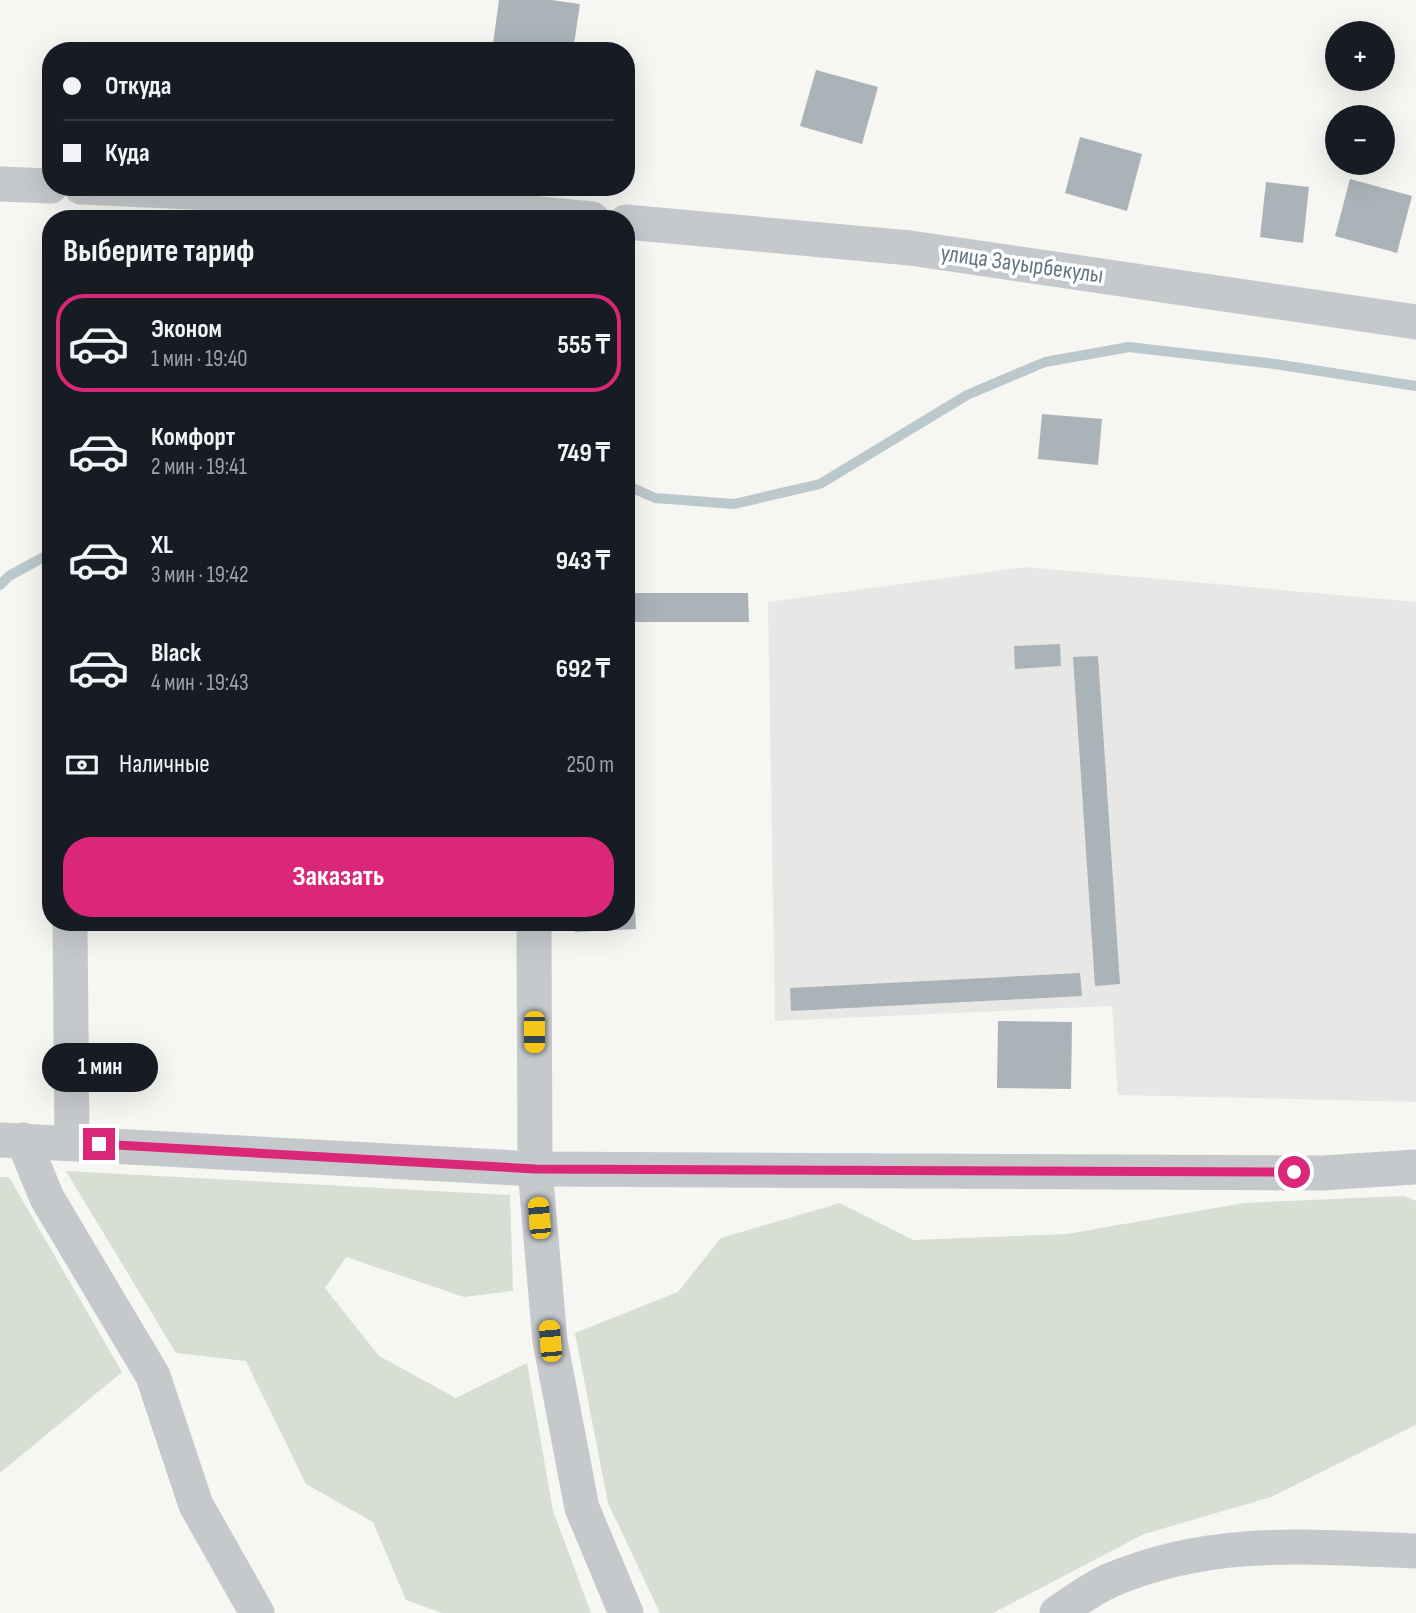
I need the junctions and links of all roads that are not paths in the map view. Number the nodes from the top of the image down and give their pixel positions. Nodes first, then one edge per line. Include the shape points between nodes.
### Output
1 (0, 184) edge
2 (42, 186) edge
3 (281, 196) edge
4 (498, 210) edge
5 (635, 223) edge
6 (1416, 321) edge
7 (69, 931) edge
8 (534, 931) edge
9 (12, 1140) edge
10 (72, 1142) junction
11 (1416, 1167) edge
12 (535, 1169) junction
13 (1416, 1551) edge
14 (257, 1613) edge
15 (626, 1613) edge
16 (1057, 1613) edge

1 - 2 street
3 - 4 street
5 - 6 street, улица Зауырбекулы via 909,248
7 - 10 street
8 - 12 street
9 - 10 street
9 - 14 street via 153,1376 196,1505
10 - 12 street
11 - 12 street via 1322,1172
12 - 15 street via 550,1341 582,1508
13 - 16 street via 1266,1546 1184,1556 1110,1580

